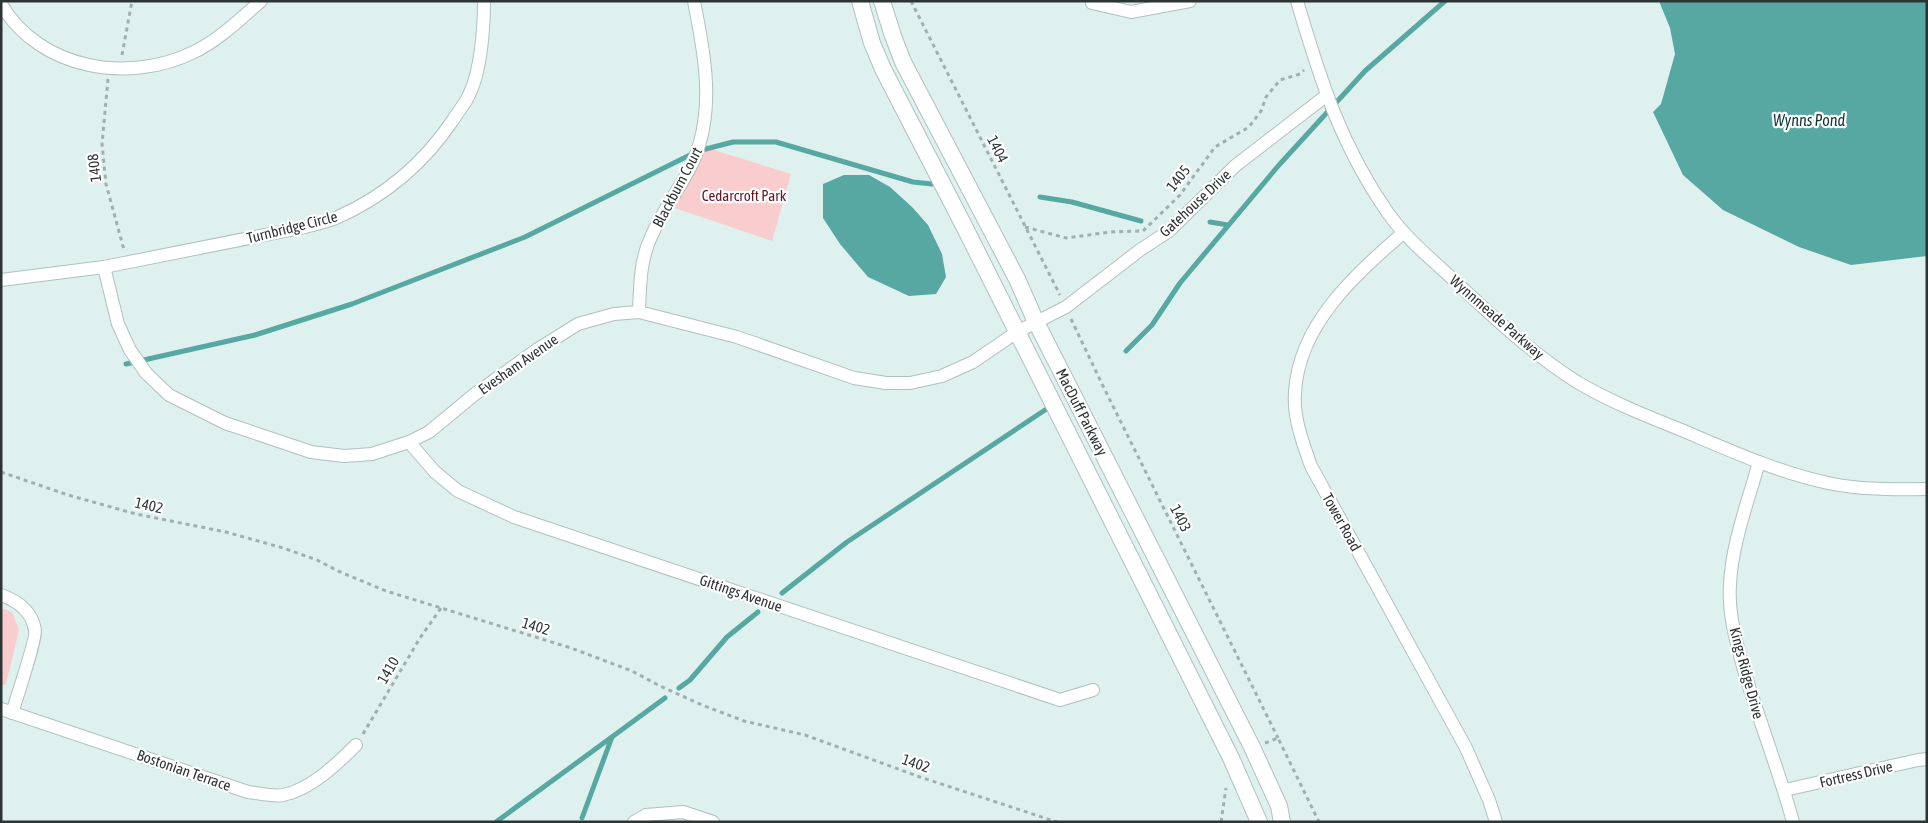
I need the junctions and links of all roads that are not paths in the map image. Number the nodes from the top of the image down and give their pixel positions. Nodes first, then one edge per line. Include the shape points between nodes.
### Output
1 (261, 1) edge
2 (484, 1) edge
3 (694, 1) edge
4 (860, 1) edge
5 (882, 1) edge
6 (1190, 1) edge
7 (1297, 1) edge
8 (1092, 3) dead end
9 (1, 4) edge
10 (1327, 96) junction
11 (1403, 233) junction
12 (104, 267) junction
13 (1, 280) edge
14 (639, 312) junction
15 (1036, 322) junction
16 (1017, 332) junction
17 (409, 442) junction
18 (1759, 462) junction
19 (1927, 490) edge
20 (1, 595) edge
21 (1092, 690) dead end
22 (7, 711) edge
23 (356, 745) road end
24 (1927, 760) edge
25 (1785, 790) junction
26 (634, 822) edge
27 (713, 822) edge
28 (1259, 822) edge
29 (1282, 822) edge
30 (1496, 822) edge
31 (1793, 822) edge

1 - 9 street via 195,52 151,66 114,69 87,66 42,47 10,18
2 - 12 street, Turnbridge Circle via 484,27 470,94 439,140 413,169 372,200 337,218 305,227
3 - 14 street, Blackburn Court via 706,77 700,143 651,236 643,260
4 - 16 street, MacDuff Parkway via 883,69
5 - 15 street, MacDuff Parkway via 904,62 1017,279
6 - 8 street via 1131,12
7 - 10 street, Wynnmeade Parkway
10 - 11 street, Wynnmeade Parkway via 1363,174
10 - 15 street, Gatehouse Drive via 1234,166 1168,231 1066,307
11 - 18 street, Wynnmeade Parkway via 1518,339 1578,382 1631,409
11 - 30 street, Tower Road via 1331,303 1318,323 1298,371 1295,394 1298,420 1311,466 1466,748 1490,800
12 - 13 street, Turnbridge Circle
12 - 17 street, Evesham Avenue via 118,324 131,352 144,371 169,395 225,424 311,452 344,456 372,454
14 - 16 street, Evesham Avenue via 737,337 854,378 886,383 910,383 942,376 973,362
14 - 17 street, Evesham Avenue via 614,314 578,324 538,349 429,432
15 - 16 street, Gatehouse Drive
15 - 29 street, MacDuff Parkway via 1252,748 1279,806
16 - 28 street, MacDuff Parkway
17 - 21 street, Gittings Avenue via 435,472 458,491 514,517 1060,700
18 - 19 street, Wynnmeade Parkway via 1829,483
18 - 25 street, Kings Ridge Drive via 1733,558 1732,614 1736,643 1757,715
20 - 22 street via 27,610 36,631
22 - 23 street, Bostonian Terrace via 248,792 282,796 304,787 335,766
24 - 25 street, Fortress Drive
25 - 31 street, Kings Ridge Drive
26 - 27 street via 646,815 683,812

